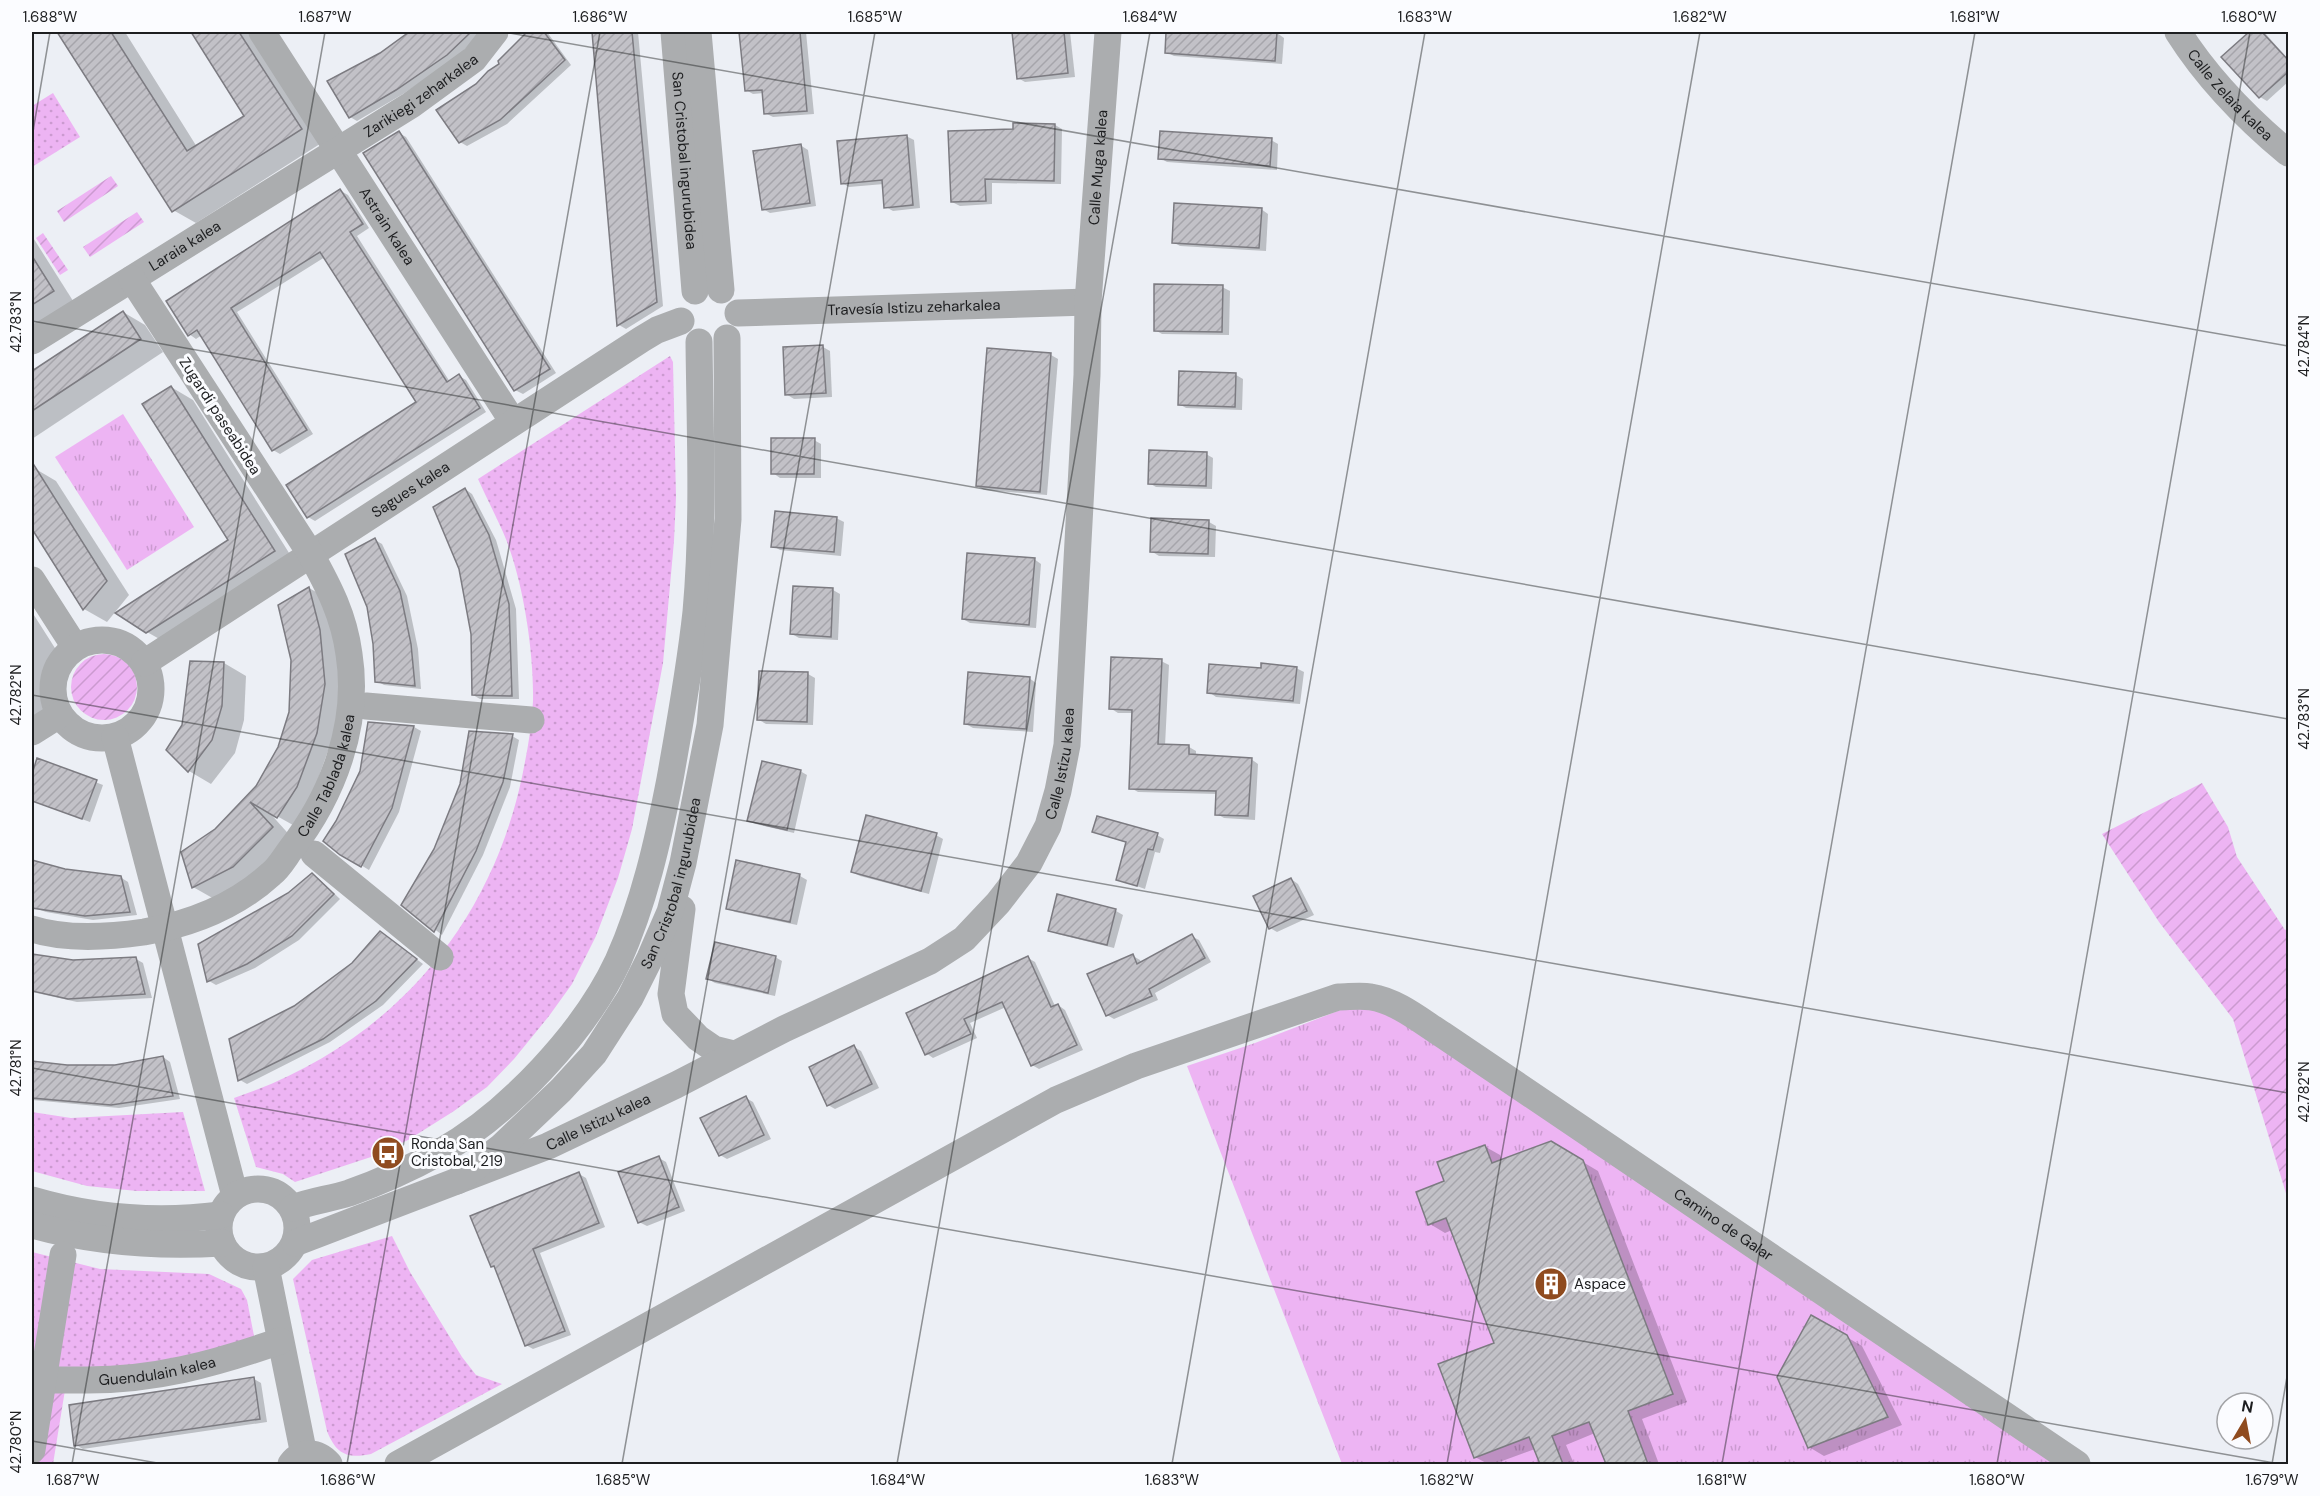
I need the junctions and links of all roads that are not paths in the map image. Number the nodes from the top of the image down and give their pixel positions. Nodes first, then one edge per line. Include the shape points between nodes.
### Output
1 (262, 32) edge
2 (495, 32) edge
3 (674, 32) edge
4 (698, 32) edge
5 (1108, 32) edge
6 (2178, 32) edge
7 (338, 150) junction
8 (2288, 153) edge
9 (132, 279) junction
10 (708, 290) junction
11 (1088, 302) junction
12 (738, 314) junction
13 (681, 321) junction
14 (727, 338) junction
15 (32, 341) edge
16 (699, 342) junction
17 (513, 422) junction
18 (310, 554) junction
19 (32, 580) edge
20 (75, 647) junction
21 (144, 663) junction
22 (366, 706) dead end
23 (59, 715) junction
24 (531, 720) dead end
25 (32, 732) edge
26 (116, 737) junction
27 (314, 854) dead end
28 (683, 863) junction
29 (164, 928) junction
30 (32, 929) edge
31 (440, 957) dead end
32 (734, 1054) junction
33 (457, 1181) junction
34 (32, 1200) edge
35 (228, 1205) junction
36 (292, 1208) junction
37 (32, 1225) edge
38 (222, 1243) junction
39 (295, 1243) junction
40 (63, 1255) dead end
41 (266, 1266) junction
42 (280, 1341) junction
43 (37, 1379) edge
44 (32, 1450) edge
45 (298, 1460) edge
46 (329, 1464) edge
47 (398, 1464) edge
48 (2078, 1464) edge

1 - 7 street, Astrain kalea
2 - 7 street, Zarikiegi zeharkalea via 458,73
3 - 10 street, San Cristobal ingurubidea
4 - 10 street, San Cristobal ingurubidea
5 - 11 street, Calle Muga kalea
6 - 8 street, Calle Zelaia kalea via 2256,126
7 - 9 street, Laraia kalea
7 - 17 street, Astrain kalea
9 - 15 street, Laraia kalea
9 - 18 street, Zugardi paseabidea
10 - 12 street via 729,296
10 - 13 street via 686,299
11 - 12 street, Travesía Istizu zeharkalea
11 - 32 street, Calle Istizu kalea via 1067,745 1048,826 1029,863 964,939 930,961
12 - 14 street via 736,327
13 - 16 street via 684,330
13 - 17 street, Sagues kalea via 657,330
14 - 16 street via 714,344
14 - 28 street, San Cristobal ingurubidea via 728,519 721,622 710,725
16 - 36 street, San Cristobal ingurubidea via 701,525 696,612 681,722 656,847 635,919 617,963 587,1013 554,1056 484,1123 441,1152 384,1180
17 - 18 street, Sagues kalea
18 - 21 street, Sagues kalea
18 - 29 street, Calle Tablada kalea via 333,595 350,655 352,697 344,747 331,785 272,874 238,898 197,919
19 - 20 street
20 - 21 street via 110,640 128,647
20 - 23 street via 54,675 52,696
21 - 26 street via 151,695 141,720
22 - 24 street, Calle Tablada kalea
23 - 25 street
23 - 26 street via 82,735
26 - 29 street
27 - 31 street, Calle Tablada kalea
28 - 32 street via 671,994 675,1014 714,1049
28 - 33 street, San Cristobal ingurubidea via 670,912 651,958 594,1054 501,1147
29 - 30 street, Calle Tablada kalea via 105,936
29 - 35 street
32 - 33 street, Calle Istizu kalea via 548,1146
33 - 39 street, San Cristobal ingurubidea
34 - 35 street via 125,1218 185,1220
35 - 36 street via 247,1190 260,1188 273,1191
35 - 38 street via 219,1225
36 - 39 street via 297,1219
37 - 38 street via 109,1241
38 - 41 street via 240,1263
39 - 41 street via 278,1262
40 - 43 street
41 - 42 street
42 - 43 street, Guendulain kalea via 154,1377 105,1381
42 - 45 street
43 - 44 street
45 - 46 street via 318,1455
47 - 48 street, Camino de Galar via 1056,1100 1136,1066 1338,997 1363,996 1395,1005 1443,1035

